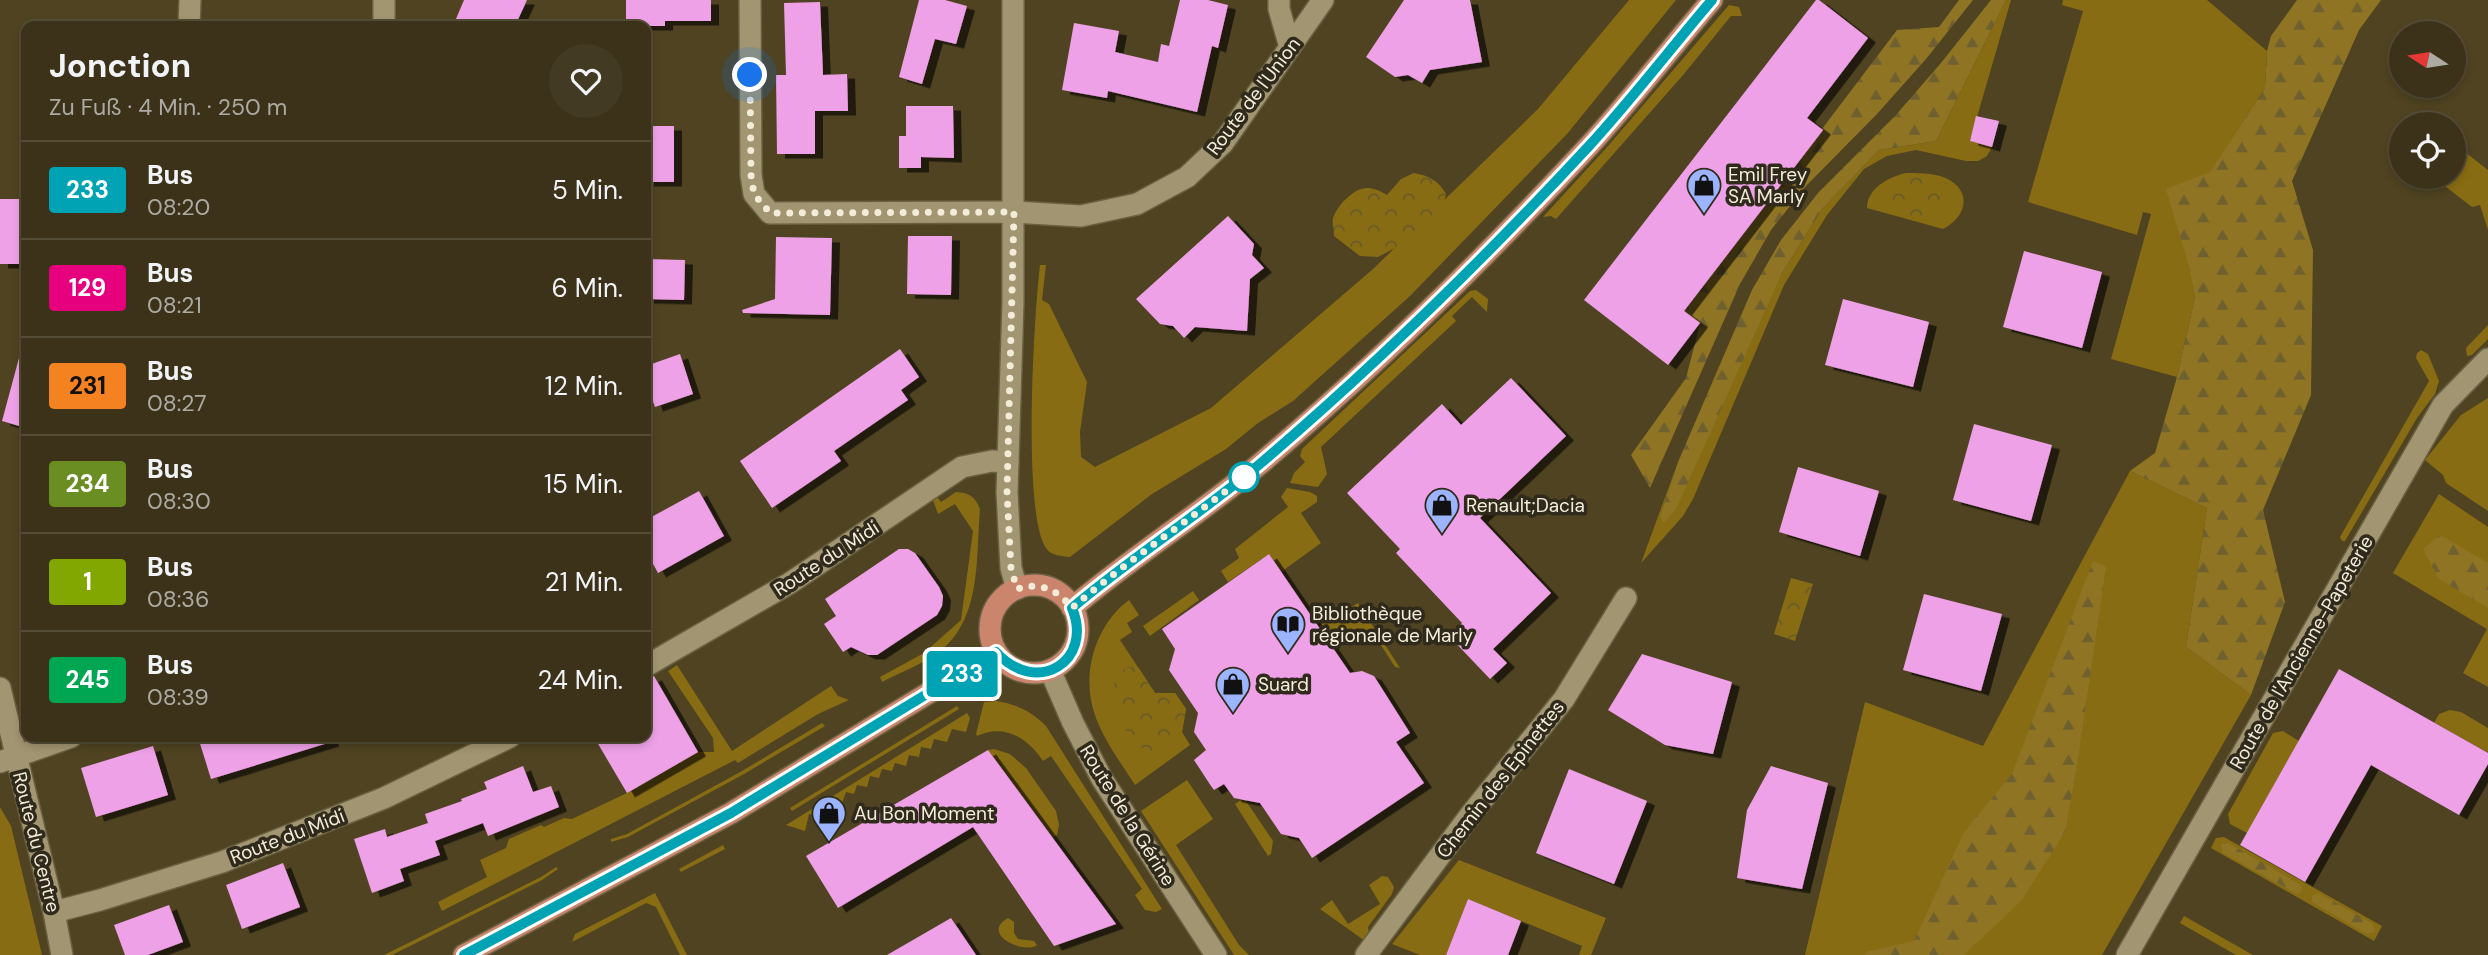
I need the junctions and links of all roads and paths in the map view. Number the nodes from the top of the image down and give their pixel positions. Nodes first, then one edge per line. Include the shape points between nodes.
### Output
1 (190, 0) edge
2 (384, 0) edge
3 (750, 0) edge
4 (1013, 0) edge
5 (1279, 0) edge
6 (1323, 0) edge
7 (1712, 0) edge
8 (189, 21) edge
9 (384, 21) edge
10 (1290, 47) junction
11 (1014, 212) junction
12 (2488, 359) edge
13 (1007, 462) junction
14 (1017, 589) junction
15 (1626, 598) dead end
16 (1072, 608) junction
17 (996, 652) junction
18 (651, 663) edge
19 (1050, 670) junction
20 (0, 688) edge
21 (57, 742) edge
22 (500, 742) edge
23 (8, 760) edge
24 (54, 912) junction
25 (62, 955) edge
26 (464, 955) edge
27 (1216, 955) edge
28 (1366, 955) edge
29 (2127, 955) edge

1 - 8 street
2 - 9 street
3 - 11 street, Route de l'Union via 751,175 754,194 770,213
4 - 11 street
5 - 10 street
6 - 10 street, Route de l'Union
7 - 16 main road via 1590,145 1423,317 1206,508 1136,555
10 - 11 street, Route de l'Union via 1223,143 1187,177 1137,204 1081,216
11 - 13 street
12 - 29 street, Route de l'Ancienne-Papeterie via 2443,405
13 - 14 street via 1011,568
13 - 18 street, Route du Midi via 962,467 790,583
14 - 16 main road via 1041,586 1054,590
14 - 17 main road via 992,616
15 - 28 street, Chemin des Epinettes via 1564,699
16 - 19 main road via 1077,620 1073,650
17 - 19 main road via 1020,671
17 - 26 main road via 731,813
19 - 27 street, Route de la Gérine via 1098,772
20 - 23 street, Route du Centre
21 - 23 street
22 - 24 street, Route du Midi via 384,798 222,862
23 - 24 street, Route du Centre
24 - 25 street, Route du Centre

